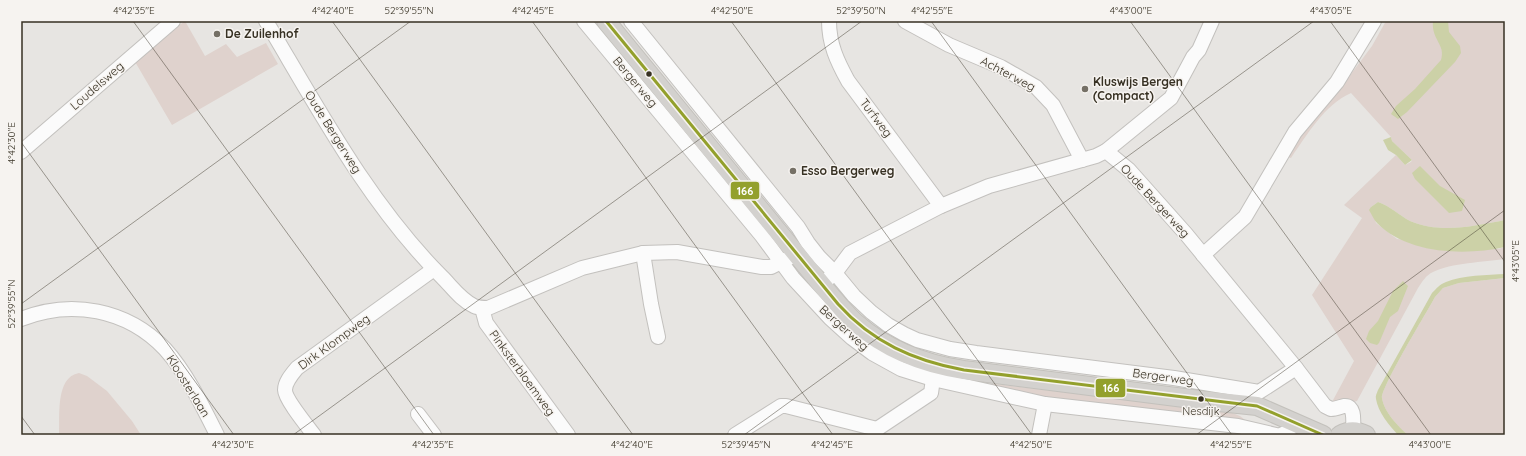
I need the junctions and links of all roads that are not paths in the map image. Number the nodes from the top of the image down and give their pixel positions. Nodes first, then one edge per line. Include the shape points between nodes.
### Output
1 (173, 21) edge
2 (266, 21) edge
3 (584, 21) edge
4 (606, 21) edge
5 (631, 21) edge
6 (829, 21) edge
7 (905, 21) edge
8 (1212, 21) edge
9 (1374, 21) edge
10 (1106, 151) junction
11 (21, 152) edge
12 (1082, 160) junction
13 (755, 172) junction
14 (731, 175) junction
15 (941, 206) junction
16 (790, 217) junction
17 (643, 253) junction
18 (788, 253) junction
19 (1203, 255) junction
20 (434, 269) junction
21 (835, 273) junction
22 (821, 284) junction
23 (482, 308) junction
24 (21, 318) edge
25 (658, 337) dead end
26 (1296, 368) junction
27 (933, 379) junction
28 (1223, 403) junction
29 (1045, 404) junction
30 (418, 414) dead end
31 (876, 432) edge
32 (1286, 434) edge
33 (1353, 434) edge
34 (217, 435) edge
35 (314, 435) edge
36 (434, 435) edge
37 (568, 435) edge
38 (735, 435) edge
39 (1039, 435) edge
40 (1323, 435) edge

1 - 11 street, Loudelsweg
2 - 20 street, Oude Bergerweg via 333,134 368,186
3 - 18 street, Bergerweg via 762,236
4 - 14 main road, Bergerweg
5 - 13 street, Bergerweg
6 - 15 street, Turfweg via 836,61 848,81
7 - 12 street, Achterweg via 949,46 1001,67 1036,87 1052,105
8 - 10 street via 1199,50 1171,98
9 - 19 street via 1337,82 1295,132 1246,217
10 - 12 street
10 - 19 street, Oude Bergerweg via 1128,170
12 - 15 street via 989,186
13 - 14 street
13 - 16 street, Bergerweg
14 - 18 main road, Bergerweg
15 - 21 street via 850,253
16 - 18 street
16 - 21 street, Bergerweg via 819,257
17 - 18 street via 677,252 771,267
17 - 23 street via 582,268 498,304
17 - 25 street
18 - 22 main road, Bergerweg
18 - 27 street, Bergerweg via 793,278 852,338 901,369
19 - 26 street, Oude Bergerweg
20 - 23 street, Oude Bergerweg via 464,300
20 - 35 street, Dirk Klompweg via 297,368 288,379 285,390 289,400
21 - 22 street
21 - 26 street, Bergerweg via 854,296 888,325 930,344 976,353 1174,378 1260,392
22 - 28 main road, Bergerweg via 856,322 871,334 901,352 931,364
23 - 37 street, Pinksterbloemweg via 486,323
24 - 34 street, Kloosterlaan via 44,311 69,308 93,310 114,316 151,336 165,349 187,379
26 - 33 street, Oude Bergerweg via 1328,409 1346,406 1351,408
27 - 29 street, Bergerweg
27 - 31 street via 931,393
28 - 32 main road, Bergerweg
28 - 40 main road, Bergerweg via 1257,406
29 - 32 street, Bergerweg via 1238,426
29 - 39 street
30 - 36 street
31 - 38 street via 781,406

